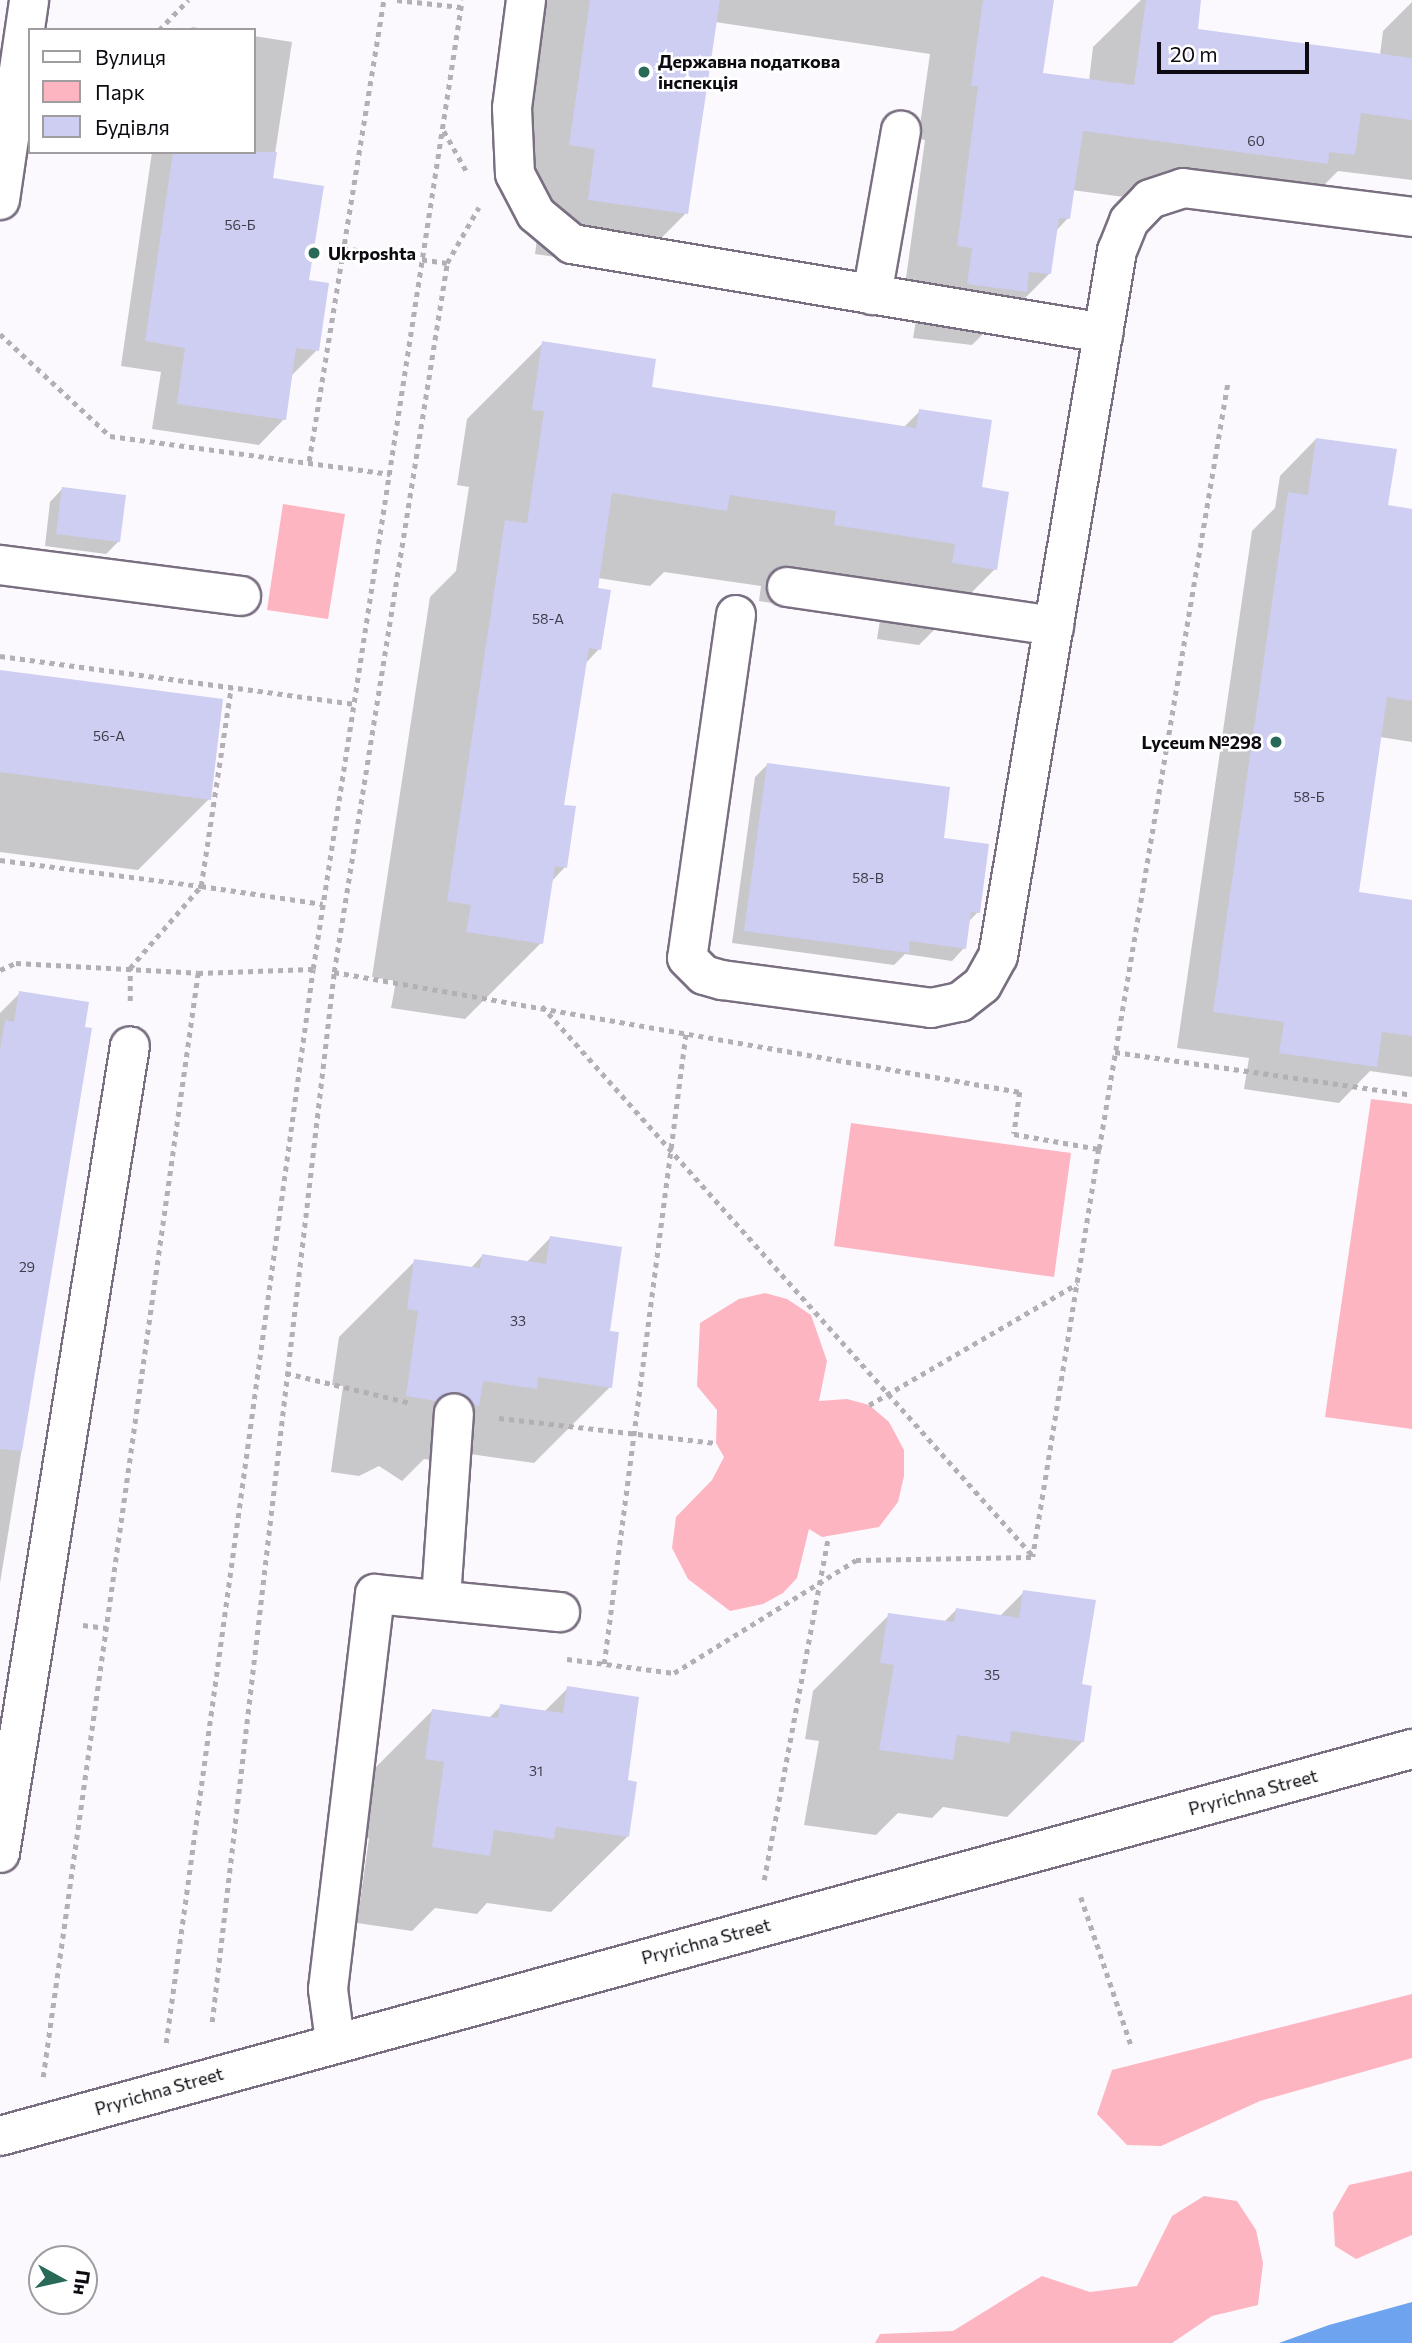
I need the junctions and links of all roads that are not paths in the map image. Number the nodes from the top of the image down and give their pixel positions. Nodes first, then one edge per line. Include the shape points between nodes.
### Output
1 (29, 0) edge
2 (526, 0) edge
3 (901, 131) dead end
4 (0, 200) edge
5 (1412, 217) edge
6 (872, 295) junction
7 (1104, 333) junction
8 (0, 565) edge
9 (787, 587) dead end
10 (241, 596) dead end
11 (736, 615) dead end
12 (1054, 626) junction
13 (130, 1046) road end
14 (454, 1413) road end
15 (441, 1598) junction
16 (560, 1612) road end
17 (1412, 1749) edge
18 (0, 1853) edge
19 (335, 2041) junction
20 (0, 2136) edge

1 - 4 street
2 - 6 street via 512,108 515,174 536,214 572,244
3 - 6 street
5 - 7 street via 1183,188 1150,199 1129,221 1117,251
6 - 7 street
7 - 12 street
8 - 10 street
9 - 12 street
11 - 12 street via 687,958 704,975 722,980 931,1008 960,1002 982,985 998,956
13 - 18 street
14 - 15 street
15 - 16 street
15 - 19 street via 375,1594 328,1989
17 - 19 street, Pryrichna Street
19 - 20 street, Pryrichna Street

